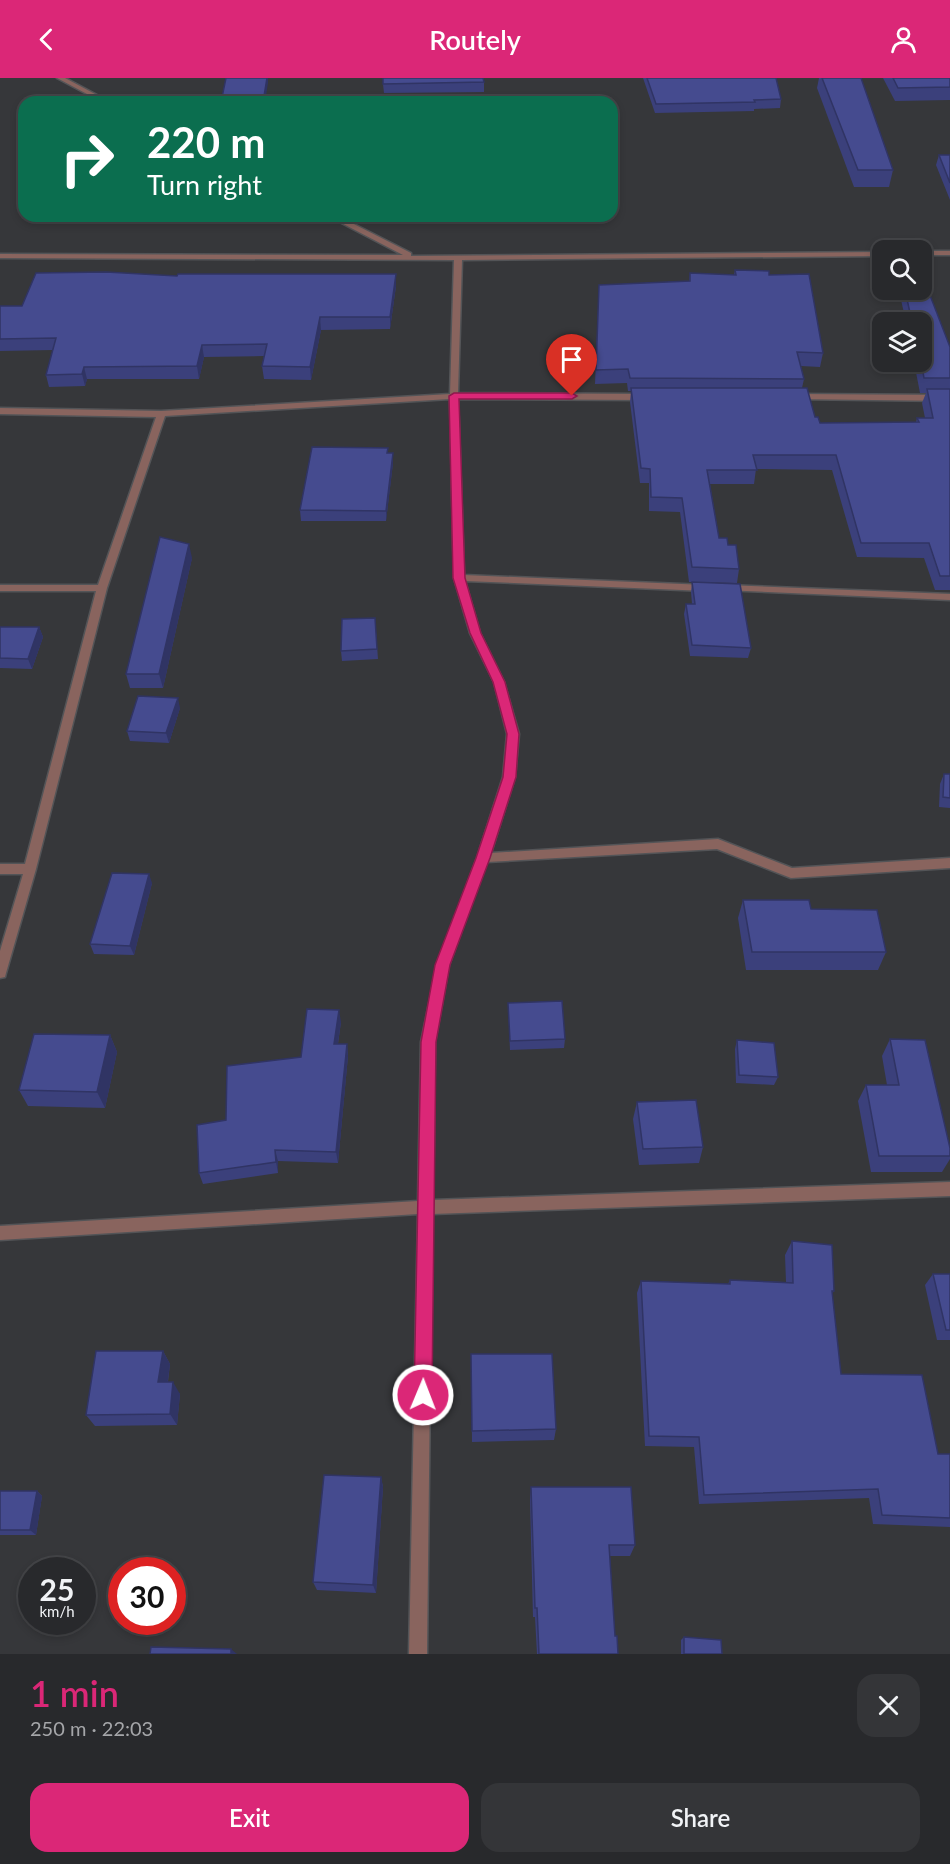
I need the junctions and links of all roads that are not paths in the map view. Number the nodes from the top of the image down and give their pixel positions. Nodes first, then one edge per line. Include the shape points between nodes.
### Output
1 (60, 78) edge
2 (95, 96) edge
3 (344, 222) edge
4 (950, 253) edge
5 (872, 254) edge
6 (932, 254) edge
7 (0, 256) edge
8 (410, 256) junction
9 (458, 258) junction
10 (454, 396) junction
11 (655, 397) edge
12 (785, 397) edge
13 (950, 398) edge
14 (0, 411) edge
15 (161, 414) junction
16 (459, 578) junction
17 (0, 588) edge
18 (102, 588) junction
19 (950, 597) edge
20 (483, 858) junction
21 (950, 863) edge
22 (0, 868) edge
23 (30, 869) junction
24 (0, 973) edge
25 (950, 1189) edge
26 (426, 1207) junction
27 (0, 1233) edge
28 (418, 1654) edge

1 - 2 street
3 - 8 street
4 - 6 street
5 - 9 street
7 - 8 street
8 - 9 street
9 - 10 street
10 - 11 street
10 - 15 street
10 - 16 street
12 - 13 street
14 - 15 street
15 - 18 street
16 - 19 street
16 - 20 street via 476,633 499,682 513,734 509,777
17 - 18 street
18 - 23 street
20 - 21 street via 718,844 791,873
20 - 26 street via 442,965 428,1042
22 - 23 street
23 - 24 street
25 - 26 street
26 - 27 street
26 - 28 street

